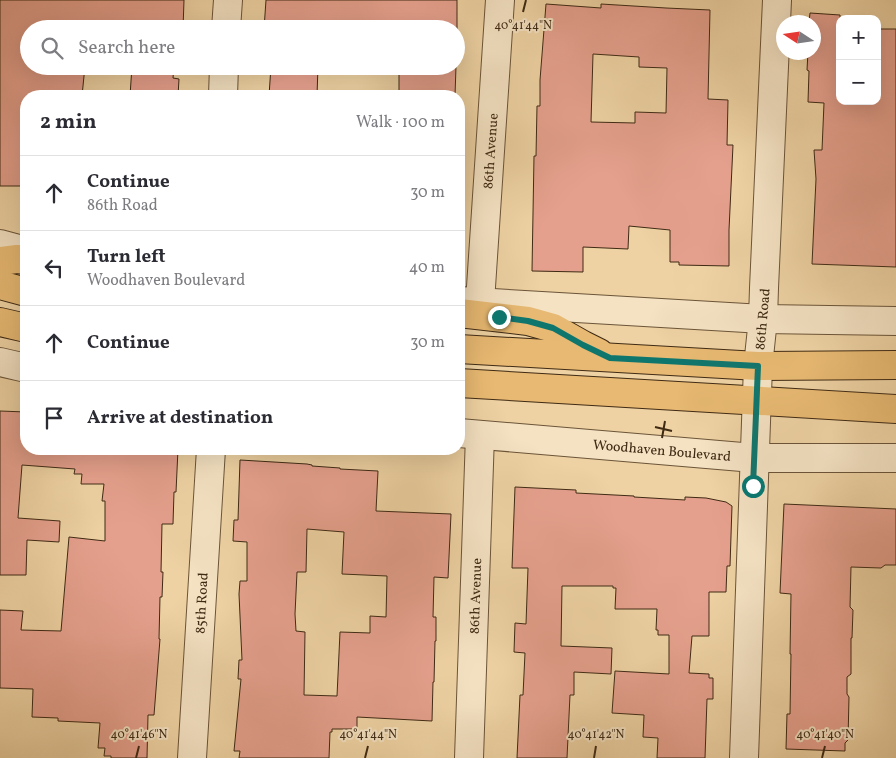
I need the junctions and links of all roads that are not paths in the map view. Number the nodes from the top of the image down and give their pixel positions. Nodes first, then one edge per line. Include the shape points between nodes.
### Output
1 (228, 0) edge
2 (500, 0) edge
3 (777, 0) edge
4 (227, 20) edge
5 (224, 75) edge
6 (223, 90) edge
7 (0, 244) edge
8 (20, 249) edge
9 (20, 259) edge
10 (0, 262) edge
11 (0, 285) edge
12 (20, 290) edge
13 (466, 305) edge
14 (763, 319) junction
15 (896, 321) edge
16 (0, 322) edge
17 (20, 327) edge
18 (465, 349) edge
19 (610, 358) junction
20 (0, 362) edge
21 (896, 365) edge
22 (758, 366) junction
23 (20, 367) edge
24 (465, 383) edge
25 (757, 400) junction
26 (896, 409) edge
27 (470, 434) edge
28 (210, 455) edge
29 (754, 458) junction
30 (896, 458) edge
31 (192, 758) edge
32 (469, 758) edge
33 (744, 758) edge

1 - 4 street
2 - 13 street, 86th Avenue
3 - 14 street, 86th Road
5 - 6 street
7 - 8 street
9 - 10 main road
11 - 12 main road
13 - 14 street
13 - 19 main road via 553,328
14 - 15 street
14 - 22 street, 86th Road
16 - 17 main road
18 - 19 main road
19 - 22 main road
20 - 23 street
21 - 22 main road
22 - 25 street, 86th Road
24 - 25 main road
25 - 26 main road
25 - 29 street, 86th Road
27 - 29 street, Woodhaven Boulevard
27 - 32 street, 86th Avenue
28 - 31 street, 85th Road
29 - 30 street, Woodhaven Boulevard
29 - 33 street, 86th Road

